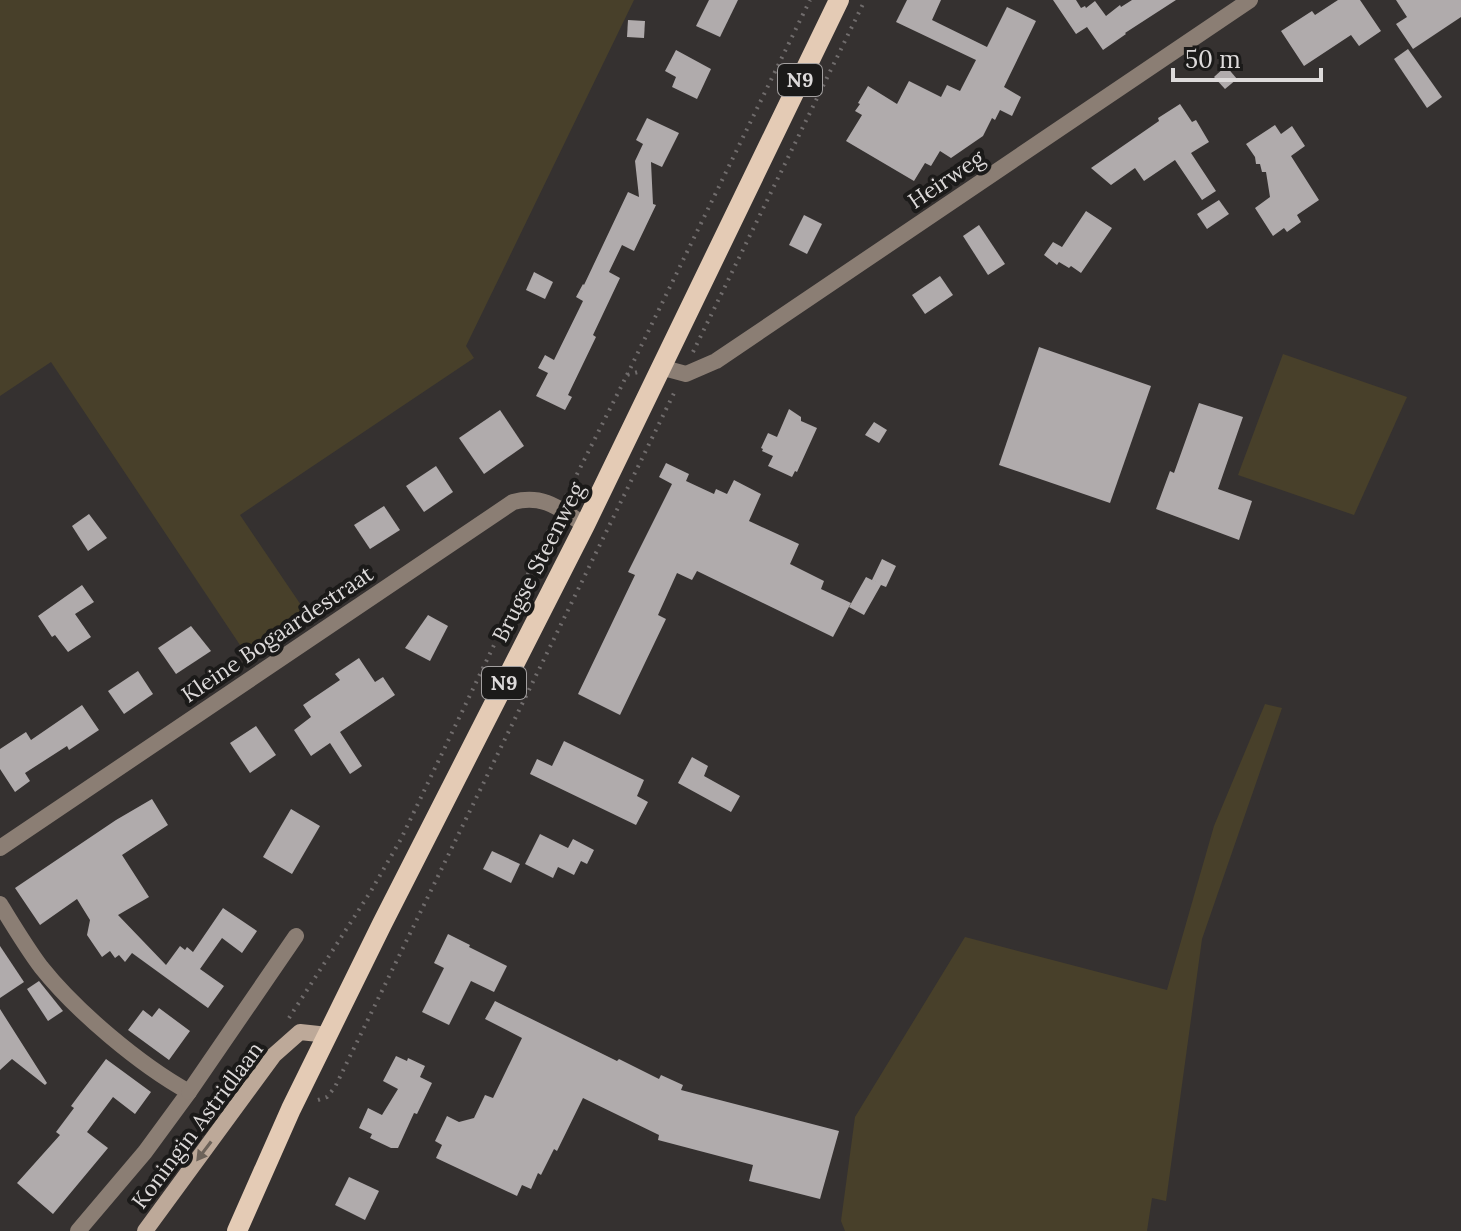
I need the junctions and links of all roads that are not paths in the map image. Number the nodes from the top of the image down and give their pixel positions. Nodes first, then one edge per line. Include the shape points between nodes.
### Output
1 (839, 0) edge
2 (1250, 0) edge
3 (660, 367) junction
4 (585, 525) junction
5 (0, 848) edge
6 (0, 904) edge
7 (296, 936) dead end
8 (328, 1035) junction
9 (189, 1092) junction
10 (78, 1231) edge
11 (145, 1231) edge
12 (237, 1231) edge

1 - 3 main road, Brugse Steenweg / N9
2 - 3 street, Heirweg via 716,361 686,374
3 - 4 main road, Brugse Steenweg / N9
4 - 5 street, Kleine Bogaardestraat via 545,501 513,502
4 - 8 main road, Brugse Steenweg / N9
6 - 9 street via 42,967 80,1008
7 - 9 street
8 -> 11 main road, Koningin Astridlaan via 300,1032 274,1055
8 - 12 main road, Brugse Steenweg / N9
9 - 10 street

